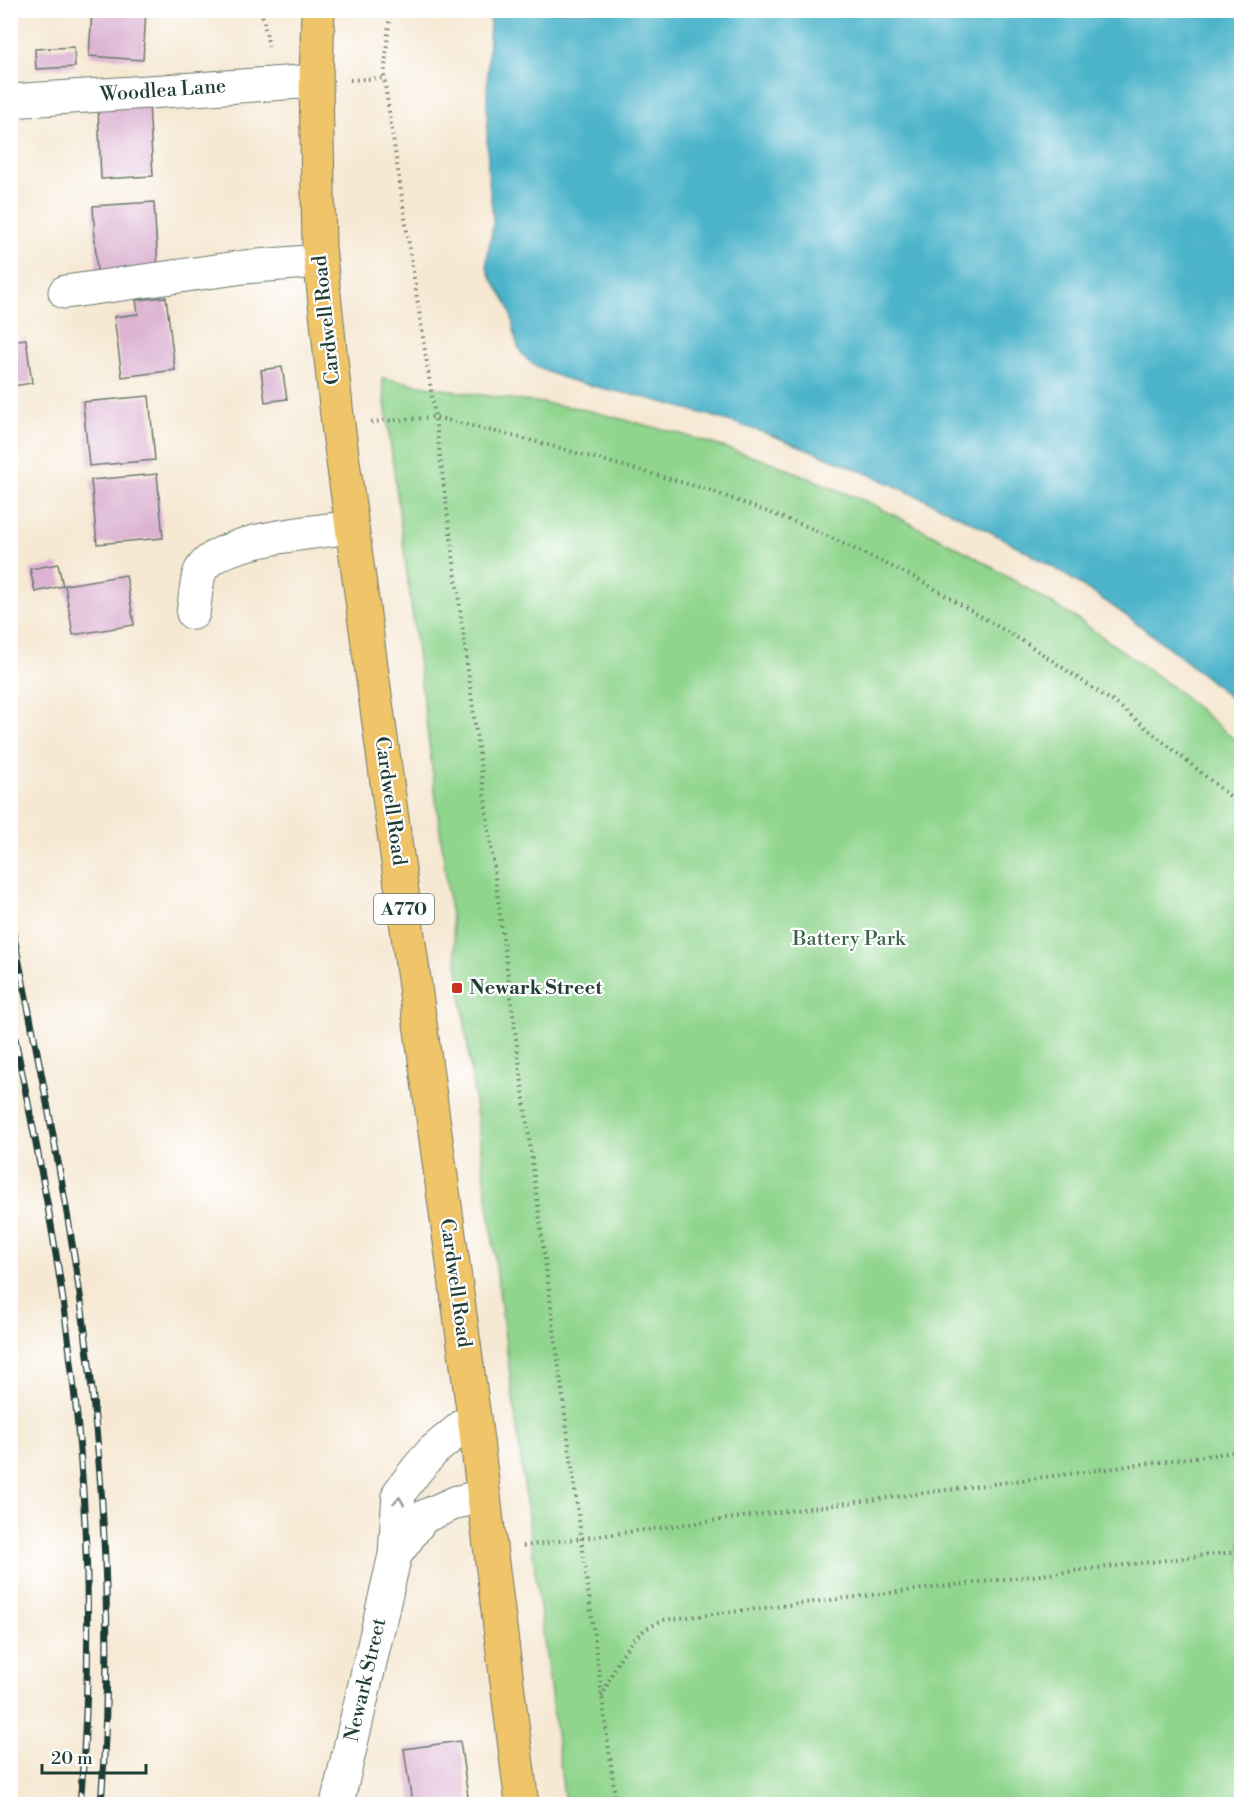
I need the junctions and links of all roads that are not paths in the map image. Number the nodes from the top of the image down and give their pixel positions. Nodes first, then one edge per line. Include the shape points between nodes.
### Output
1 (318, 10) edge
2 (316, 81) junction
3 (10, 101) edge
4 (320, 261) junction
5 (65, 292) dead end
6 (352, 527) junction
7 (194, 614) dead end
8 (474, 1417) junction
9 (484, 1496) junction
10 (395, 1555) junction
11 (337, 1804) edge
12 (522, 1804) edge

1 - 2 main road, Cardwell Road / A770
2 - 3 street, Woodlea Lane
2 - 4 main road, Cardwell Road / A770
4 - 5 street via 244,267
4 - 6 main road, Cardwell Road / A770
6 - 7 street via 265,538 218,554 200,571
6 - 8 main road, Cardwell Road / A770
8 - 9 main road, Cardwell Road / A770
10 -> 8 street, Newark Street via 399,1493 434,1451
9 - 10 street, Newark Street via 423,1517
9 - 12 main road, Cardwell Road / A770
10 - 11 street, Newark Street

